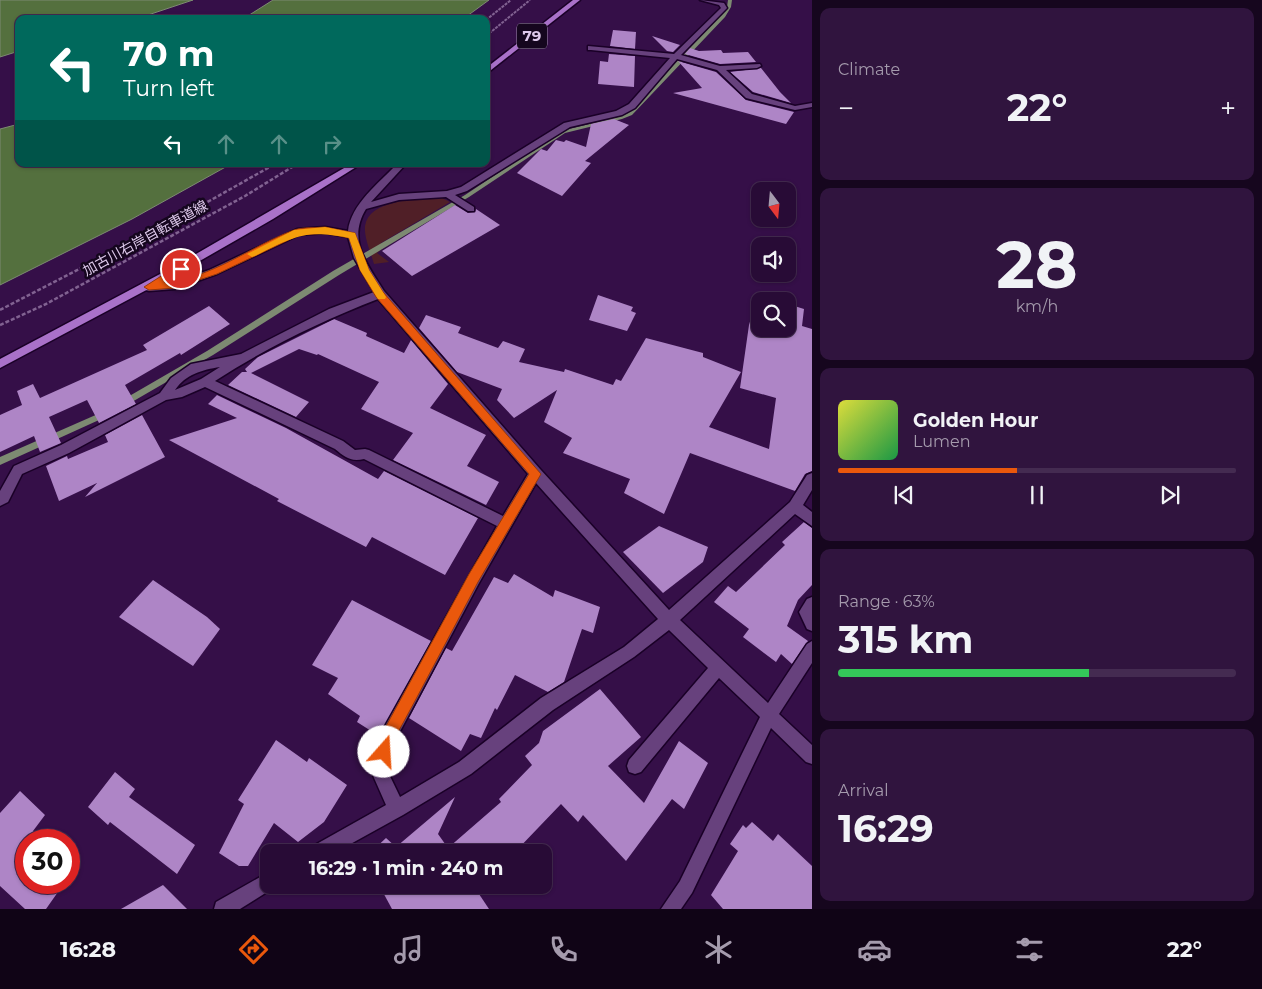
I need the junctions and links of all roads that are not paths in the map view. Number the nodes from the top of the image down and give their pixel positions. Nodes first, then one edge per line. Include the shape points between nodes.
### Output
1 (577, 0) edge
2 (703, 0) edge
3 (591, 48) dead end
4 (677, 57) junction
5 (757, 66) dead end
6 (720, 68) junction
7 (490, 69) edge
8 (812, 105) edge
9 (352, 167) edge
10 (399, 167) edge
11 (454, 199) junction
12 (362, 207) junction
13 (471, 209) dead end
14 (352, 235) junction
15 (149, 287) junction
16 (380, 294) junction
17 (242, 358) junction
18 (0, 364) edge
19 (205, 382) junction
20 (164, 396) junction
21 (535, 474) junction
22 (812, 479) edge
23 (0, 500) edge
24 (795, 506) junction
25 (812, 520) edge
26 (505, 524) junction
27 (812, 604) edge
28 (669, 620) junction
29 (812, 624) edge
30 (812, 649) edge
31 (718, 667) junction
32 (769, 715) junction
33 (812, 756) edge
34 (635, 766) dead end
35 (397, 810) junction
36 (334, 844) edge
37 (260, 886) edge
38 (223, 909) edge
39 (670, 909) edge

1 - 7 main road, 79
2 - 4 street via 722,4 724,8
3 - 4 street
4 - 6 street
4 - 11 street via 632,106 619,113 567,125 464,189
5 - 6 street
6 - 8 street via 749,96 796,108
9 - 15 main road
10 - 12 street
11 - 12 street via 399,198
11 - 13 street
12 - 14 street via 354,220
14 - 15 street via 325,230 297,232 213,272 175,285
14 - 16 street via 365,270
15 - 18 main road
16 - 17 street via 333,312
16 - 21 street
17 - 19 street
17 - 20 street via 195,367 175,381
19 - 20 street via 178,394
19 - 26 street via 338,445 353,456 365,454
20 - 23 street via 18,470
21 - 26 street
21 - 28 street
22 - 24 street
24 - 25 street
24 - 28 street
26 - 35 street via 390,734 379,771
27 - 29 street via 806,612
28 - 31 street
28 - 35 street via 629,652 547,704 465,768
30 - 32 street
31 - 32 street
31 - 34 street
32 - 33 street
32 - 39 street via 686,887
35 - 36 street
37 - 38 street

